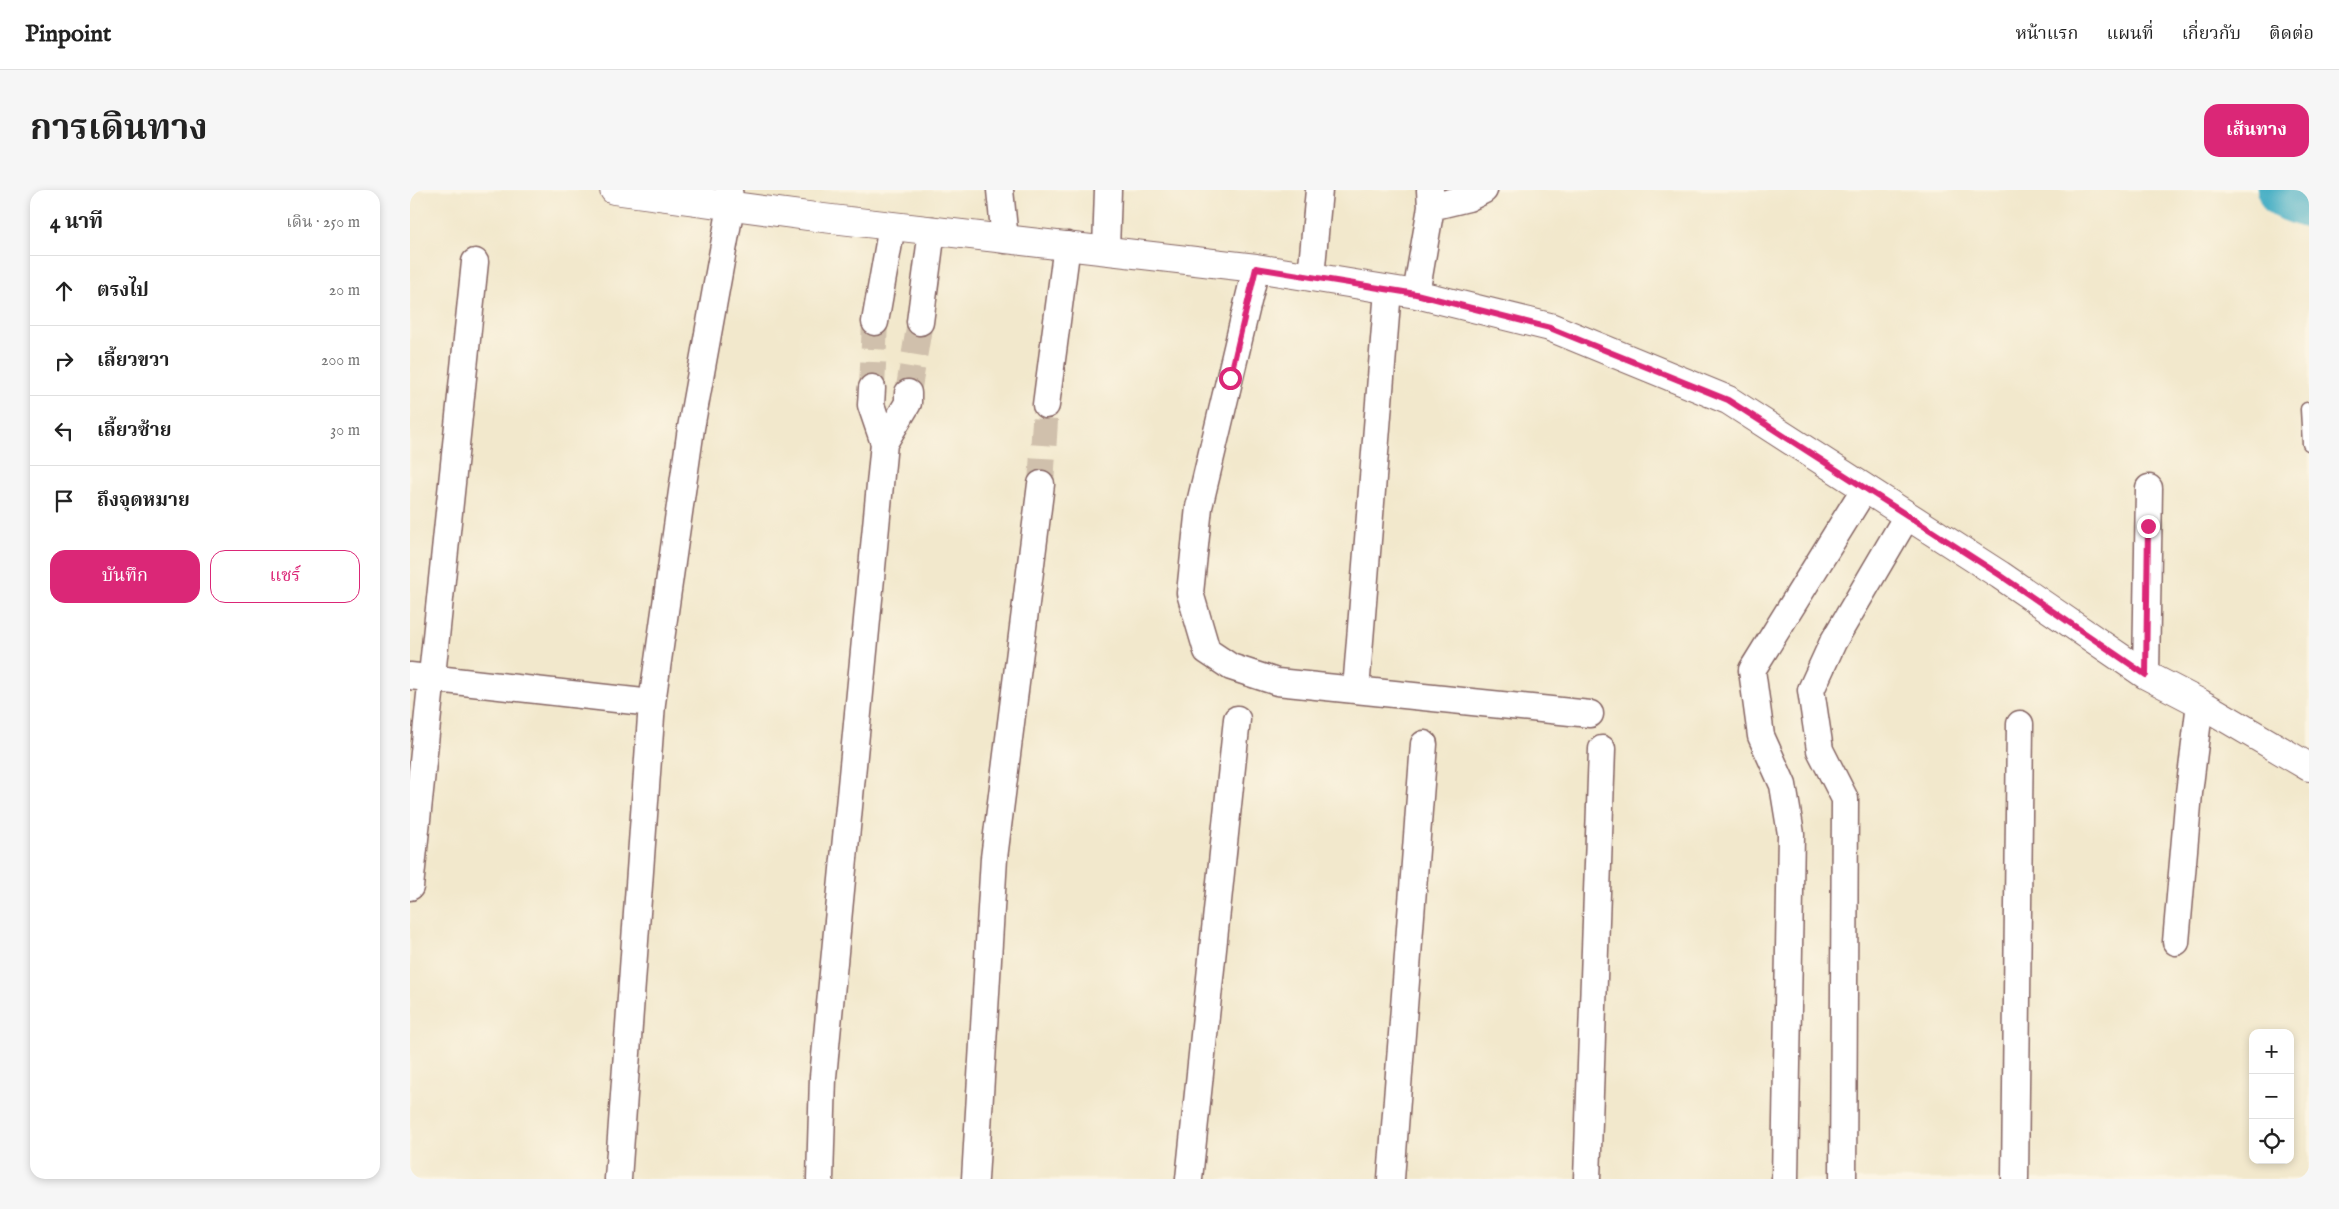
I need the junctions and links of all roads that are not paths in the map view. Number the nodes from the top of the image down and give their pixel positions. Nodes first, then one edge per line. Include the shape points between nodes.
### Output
1 (614, 190) edge
2 (1000, 190) edge
3 (1108, 190) edge
4 (1319, 190) edge
5 (1484, 190) edge
6 (730, 198) edge
7 (1430, 198) edge
8 (892, 226) junction
9 (932, 230) junction
10 (1005, 240) junction
11 (1067, 244) junction
12 (1106, 249) junction
13 (475, 262) dead end
14 (1256, 268) junction
15 (1311, 277) junction
16 (1388, 290) junction
17 (1416, 294) junction
18 (875, 322) tunnel mouth
19 (920, 322) tunnel mouth
20 (872, 388) tunnel mouth
21 (908, 393) tunnel mouth
22 (1046, 405) tunnel mouth
23 (2307, 409) dead end
24 (884, 443) junction
25 (2309, 444) edge
26 (1041, 484) tunnel mouth
27 (1864, 488) junction
28 (2149, 488) dead end
29 (1908, 516) junction
30 (2146, 675) junction
31 (421, 677) edge
32 (1356, 690) junction
33 (652, 703) junction
34 (2200, 703) junction
35 (1590, 714) dead end
36 (1237, 719) dead end
37 (2020, 724) dead end
38 (1424, 744) dead end
39 (1602, 749) dead end
40 (2309, 767) edge
41 (410, 887) edge
42 (2176, 942) dead end
43 (618, 1179) edge
44 (820, 1179) edge
45 (975, 1179) edge
46 (1189, 1179) edge
47 (1392, 1179) edge
48 (1588, 1179) edge
49 (1785, 1179) edge
50 (1843, 1179) edge
51 (2015, 1179) edge

1 - 6 street
2 - 10 street
3 - 12 street
4 - 15 street
5 - 7 street via 1468,198
6 - 8 street
6 - 33 street via 691,428
7 - 17 street
8 - 9 street
8 - 18 street
9 - 10 street
9 - 19 street
10 - 11 street
11 - 12 street
11 - 22 street
12 - 14 street
13 - 31 street
14 - 15 street
14 - 32 street via 1199,506 1190,593 1207,651 1231,667 1278,682
15 - 16 street
16 - 17 street
16 - 32 street
17 - 27 street via 1550,328 1728,400
20 - 24 street via 871,405
21 - 24 street via 908,403
23 - 25 lane
24 - 44 street via 823,1077
26 - 45 street via 994,858
27 - 29 street
27 - 49 street via 1752,670 1761,736 1783,785 1791,834
28 - 30 street
29 - 30 street
29 - 50 street via 1833,642 1811,690 1820,750 1845,800
30 - 34 street
31 - 33 street
31 - 41 street
32 - 35 street
33 - 43 street
34 - 40 street
34 - 42 street
36 - 46 street
37 - 51 street
38 - 47 street
39 - 48 street

